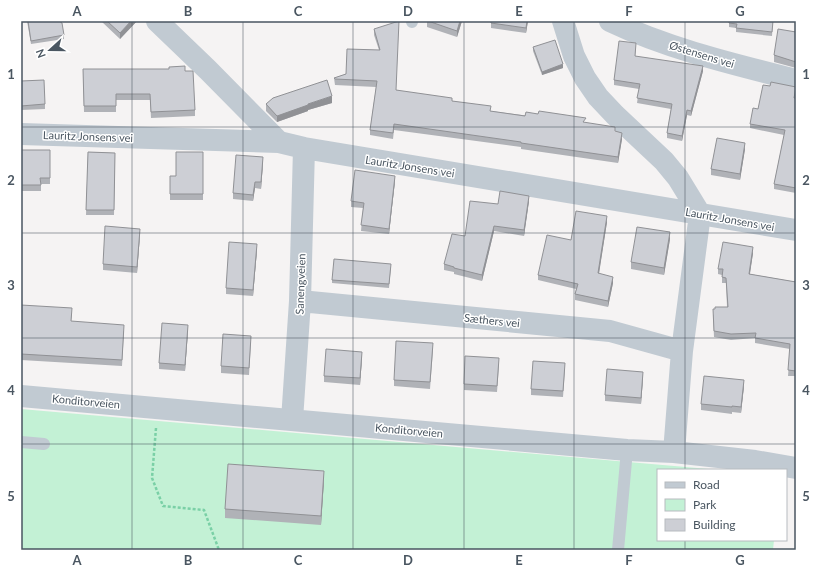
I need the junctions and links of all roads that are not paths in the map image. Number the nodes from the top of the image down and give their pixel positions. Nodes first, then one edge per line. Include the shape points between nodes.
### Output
1 (157, 21) edge
2 (563, 21) edge
3 (610, 21) edge
4 (796, 80) edge
5 (21, 134) edge
6 (279, 142) junction
7 (304, 148) junction
8 (700, 214) junction
9 (796, 230) edge
10 (300, 301) junction
11 (682, 351) junction
12 (21, 396) edge
13 (292, 420) junction
14 (21, 442) edge
15 (44, 444) dead end
16 (627, 450) junction
17 (674, 452) junction
18 (796, 468) edge
19 (618, 550) edge

1 - 6 street
2 - 8 street via 574,56 598,97 664,160
3 - 4 street, Østensens vei via 670,46
5 - 6 street, Lauritz Jonsens vei
6 - 7 street, Lauritz Jonsens vei
7 - 8 street, Lauritz Jonsens vei
7 - 10 street, Sanengveien
8 - 9 street, Lauritz Jonsens vei
8 - 11 street
10 - 11 street, Sæthers vei via 610,331
10 - 13 street, Sanengveien
11 - 17 street
12 - 13 street, Konditorveien
13 - 16 street, Konditorveien
14 - 15 lane
16 - 17 street, Konditorveien
16 - 19 lane
17 - 18 street, Konditorveien

